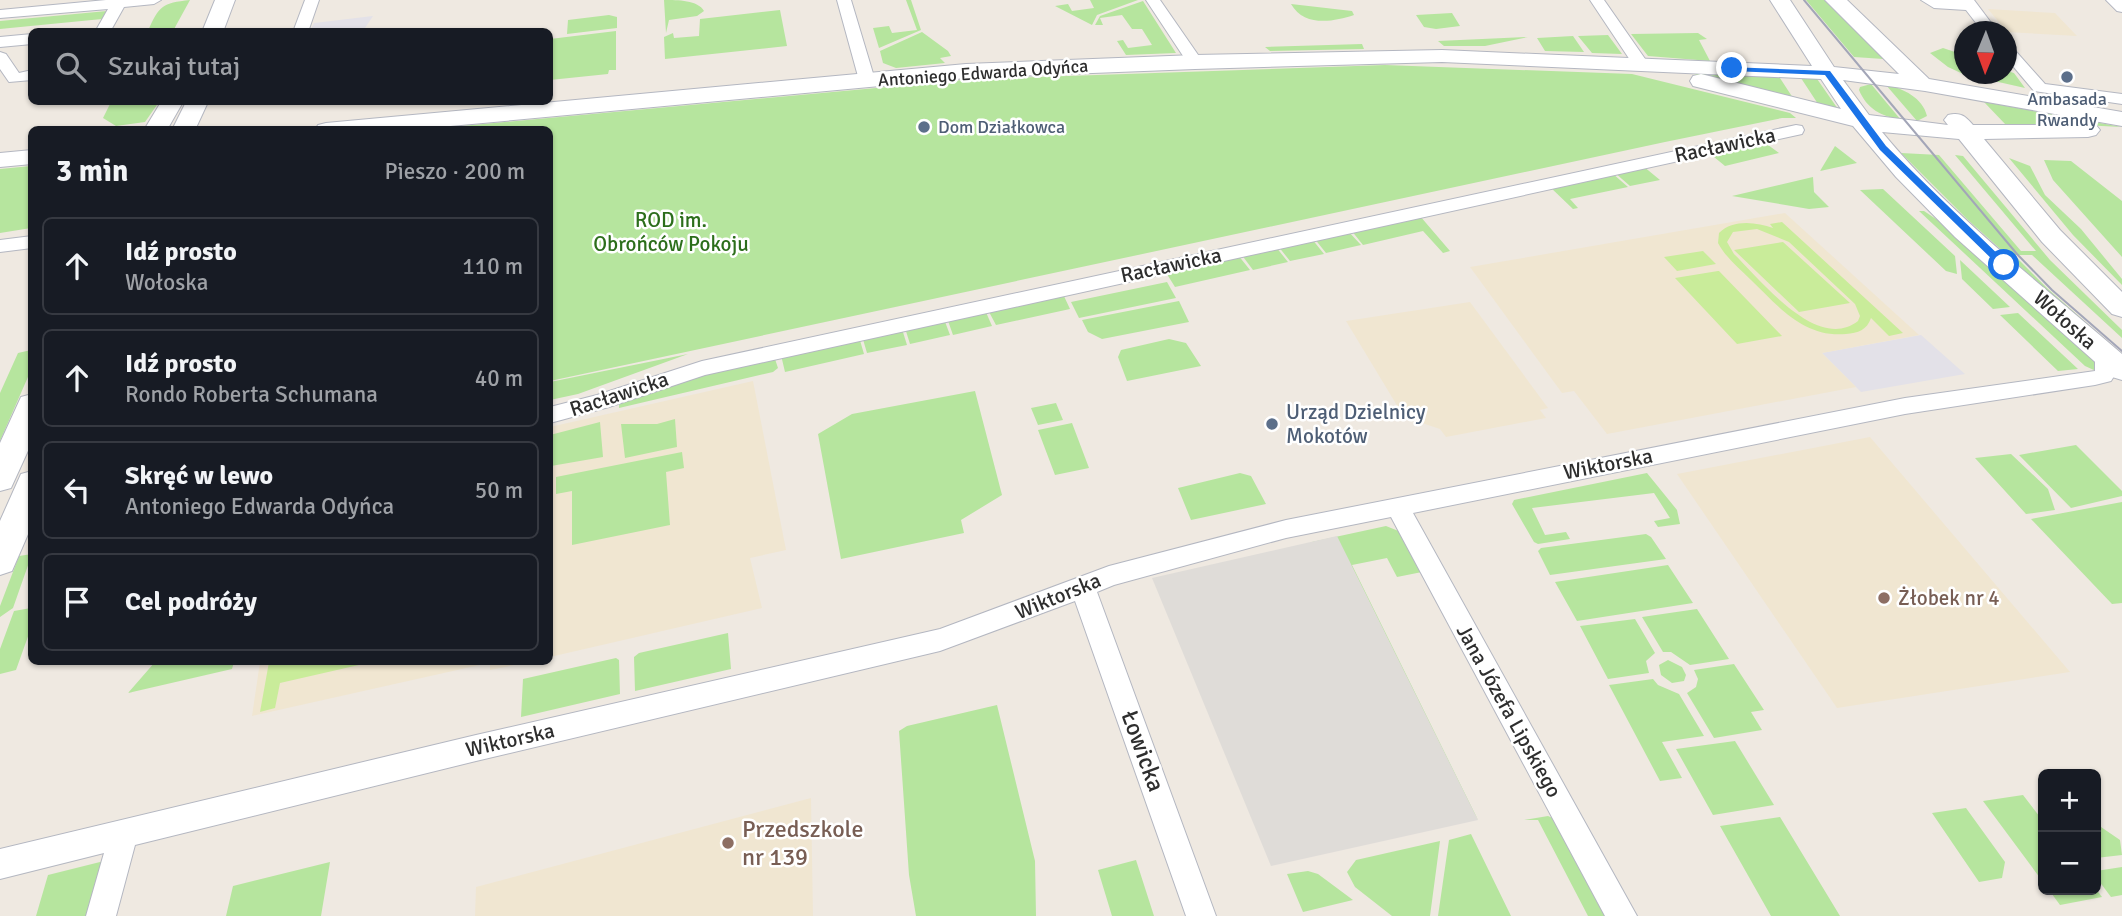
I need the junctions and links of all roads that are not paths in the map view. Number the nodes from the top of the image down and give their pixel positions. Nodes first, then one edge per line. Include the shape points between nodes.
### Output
1 (154, 0) edge
2 (225, 0) edge
3 (241, 0) edge
4 (313, 0) edge
5 (844, 0) edge
6 (1153, 0) edge
7 (1597, 0) edge
8 (1780, 0) edge
9 (1835, 0) edge
10 (1927, 0) edge
11 (2113, 0) edge
12 (119, 3) junction
13 (1968, 3) edge
14 (2122, 8) edge
15 (0, 14) edge
16 (1982, 21) edge
17 (103, 28) edge
18 (214, 28) edge
19 (230, 28) edge
20 (302, 28) edge
21 (28, 38) edge
22 (0, 42) edge
23 (0, 57) edge
24 (1195, 62) junction
25 (2017, 62) edge
26 (1642, 66) junction
27 (1827, 72) junction
28 (28, 76) edge
29 (867, 80) junction
30 (1921, 84) junction
31 (2122, 99) edge
32 (170, 105) edge
33 (196, 105) edge
34 (1860, 120) junction
35 (2122, 120) edge
36 (157, 126) edge
37 (185, 126) edge
38 (369, 126) edge
39 (1796, 130) dead end
40 (1966, 132) junction
41 (2122, 132) edge
42 (28, 157) edge
43 (0, 160) edge
44 (28, 242) edge
45 (0, 246) edge
46 (2122, 308) edge
47 (2113, 363) edge
48 (28, 414) edge
49 (553, 414) edge
50 (0, 479) edge
51 (28, 502) edge
52 (1397, 506) junction
53 (24, 520) edge
54 (0, 561) edge
55 (1083, 587) junction
56 (124, 834) junction
57 (0, 864) edge
58 (101, 916) edge
59 (1201, 916) edge
60 (1622, 916) edge

1 - 12 street
2 - 18 main road
3 - 19 main road
4 - 20 street
5 - 29 street
6 - 24 street
7 - 26 street
8 - 27 main road
9 - 30 main road
10 - 13 street
11 - 14 street
12 - 15 street
12 - 17 street
13 - 16 street
21 - 22 street
23 - 28 street via 15,79
24 - 26 main road, Antoniego Edwarda Odyńca via 1442,56
24 - 29 main road, Antoniego Edwarda Odyńca via 966,71
25 - 31 street via 2037,87
26 - 27 main road, Antoniego Edwarda Odyńca
26 - 34 main road, Antoniego Edwarda Odyńca
27 - 30 main road, Antoniego Edwarda Odyńca
27 - 34 main road, Wołoska
29 - 38 main road, Antoniego Edwarda Odyńca
30 - 35 main road
30 - 40 main road
32 - 36 main road
33 - 37 main road
34 - 40 main road, Antoniego Edwarda Odyńca
34 - 47 main road, Wołoska via 1941,207
39 - 49 street, Racławicka via 714,365
40 - 41 main road
40 - 46 main road via 2050,236
42 - 43 main road
44 - 45 street
47 - 52 street, Wiktorska via 2103,376 2095,378 1905,406
48 - 50 main road
51 - 53 main road
52 - 55 street, Wiktorska via 1198,550
52 - 60 street, Jana Józefa Lipskiego
53 - 54 main road
55 - 56 street, Wiktorska via 940,640
55 - 59 street, Łowicka
56 - 57 street, Wiktorska
56 - 58 street

